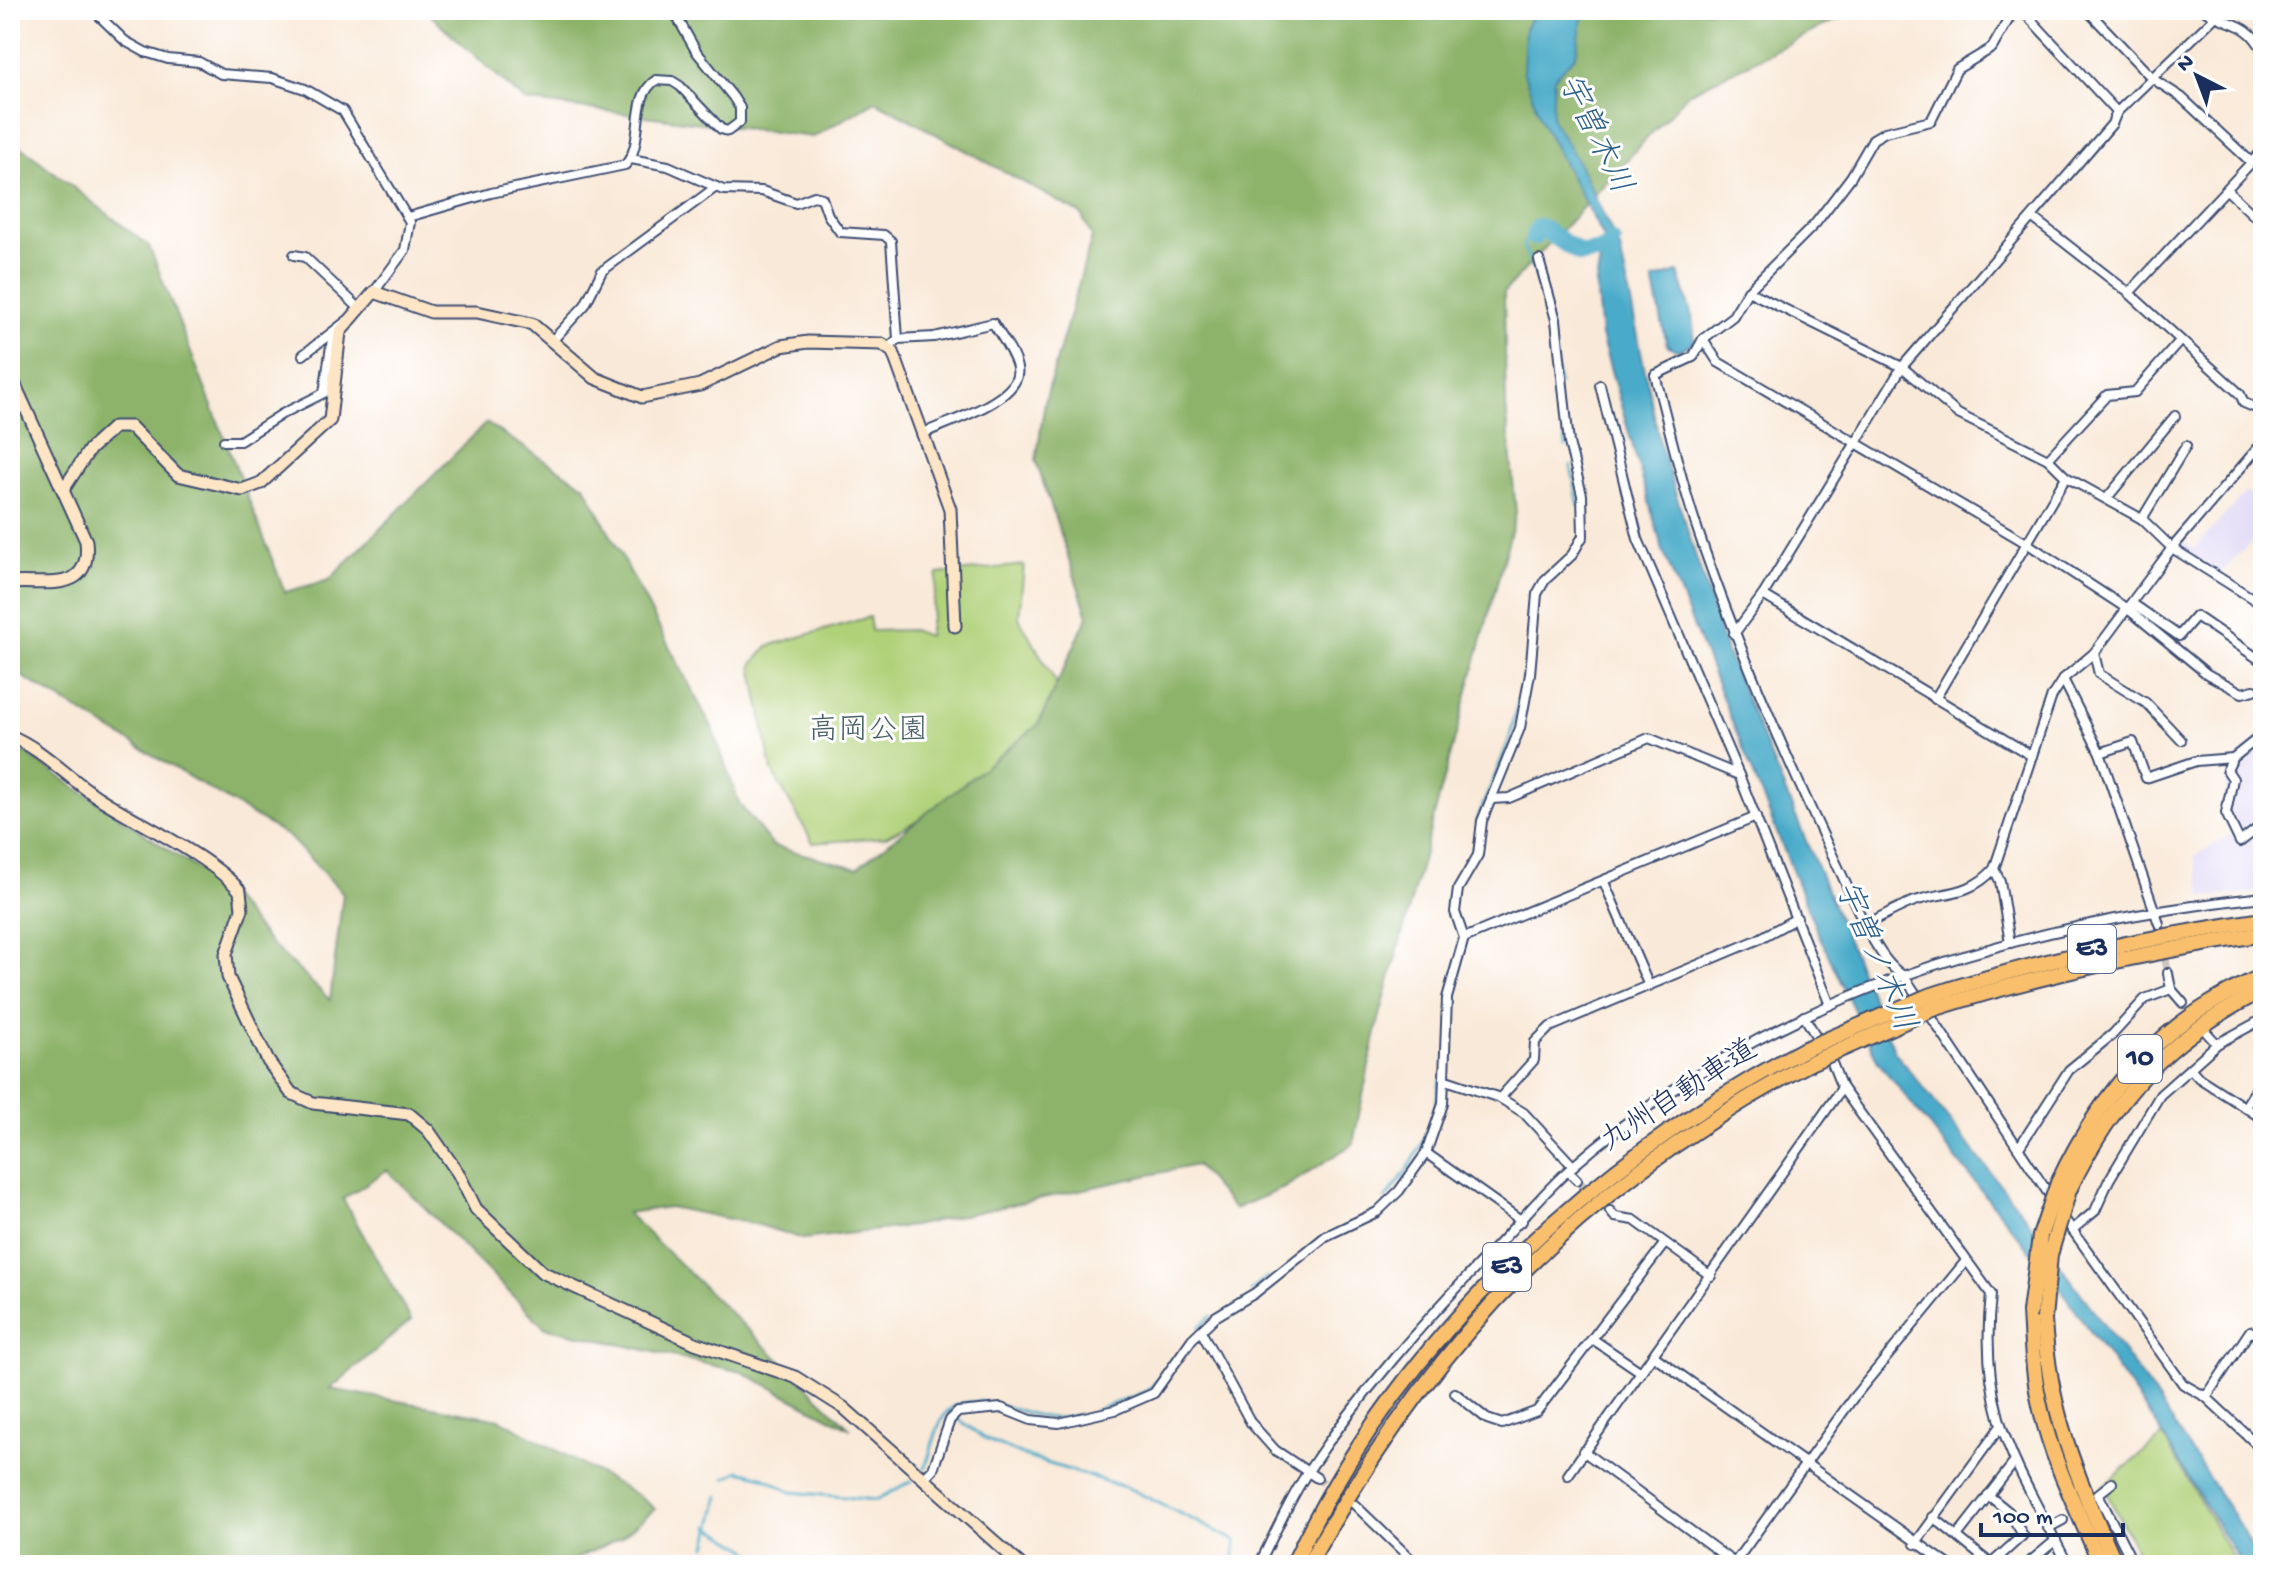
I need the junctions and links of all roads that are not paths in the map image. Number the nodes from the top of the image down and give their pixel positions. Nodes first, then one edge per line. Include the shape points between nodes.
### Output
1 (93, 10) edge
2 (673, 10) edge
3 (2014, 10) edge
4 (2022, 10) edge
5 (2087, 10) edge
6 (2205, 10) edge
7 (2215, 17) junction
8 (2263, 51) edge
9 (2153, 79) junction
10 (2117, 112) junction
11 (2263, 150) edge
12 (631, 159) junction
13 (2251, 162) junction
14 (716, 187) junction
15 (2227, 190) junction
16 (408, 217) junction
17 (2033, 218) junction
18 (2263, 224) edge
19 (294, 255) dead end
20 (1539, 260) dead end
21 (1748, 291) junction
22 (374, 292) junction
23 (2129, 293) junction
24 (356, 313) junction
25 (340, 334) junction
26 (1703, 339) junction
27 (552, 341) junction
28 (2179, 342) junction
29 (894, 343) junction
30 (303, 355) dead end
31 (1902, 367) junction
32 (10, 374) edge
33 (1600, 385) dead end
34 (2263, 411) edge
35 (2175, 416) dead end
36 (924, 433) junction
37 (224, 441) dead end
38 (2263, 442) edge
39 (1855, 443) junction
40 (2186, 446) dead end
41 (2048, 459) junction
42 (2066, 477) junction
43 (63, 490) junction
44 (2107, 498) junction
45 (2142, 519) junction
46 (2028, 544) junction
47 (2172, 548) junction
48 (10, 583) edge
49 (1763, 595) junction
50 (2263, 605) edge
51 (2131, 607) junction
52 (955, 626) dead end
53 (1734, 634) junction
54 (2094, 653) junction
55 (2263, 662) edge
56 (2063, 679) junction
57 (2254, 690) dead end
58 (1935, 699) junction
59 (2263, 734) edge
60 (10, 736) edge
61 (2181, 740) dead end
62 (2100, 753) junction
63 (2032, 756) junction
64 (2233, 758) junction
65 (1739, 775) junction
66 (1491, 799) junction
67 (1756, 817) junction
68 (2263, 824) edge
69 (1994, 869) junction
70 (1604, 882) junction
71 (2263, 897) edge
72 (2157, 912) junction
73 (1797, 918) junction
74 (2263, 920) edge
75 (1866, 924) junction
76 (2159, 924) tunnel mouth
77 (2263, 934) edge
78 (1464, 938) junction
79 (2010, 943) junction
80 (2168, 973) tunnel mouth
81 (1904, 976) junction
82 (2263, 976) edge
83 (1649, 986) junction
84 (2171, 989) junction
85 (2263, 990) edge
86 (1930, 1003) junction
87 (2183, 1003) dead end
88 (1832, 1004) junction
89 (1804, 1016) junction
90 (2263, 1019) edge
91 (2207, 1033) dead end
92 (2217, 1044) junction
93 (1807, 1057) junction
94 (2190, 1068) junction
95 (2263, 1078) edge
96 (1446, 1080) junction
97 (1842, 1088) junction
98 (1500, 1098) junction
99 (2245, 1107) junction
100 (2263, 1119) edge
101 (2020, 1146) junction
102 (1426, 1153) junction
103 (1571, 1168) junction
104 (1577, 1180) tunnel mouth
105 (2063, 1187) junction
106 (1610, 1211) tunnel mouth
107 (1522, 1221) junction
108 (2072, 1230) junction
109 (1665, 1243) junction
110 (1965, 1262) junction
111 (1711, 1276) junction
112 (1201, 1331) junction
113 (2263, 1339) edge
114 (1594, 1340) junction
115 (1654, 1356) junction
116 (1641, 1372) junction
117 (1455, 1393) dead end
118 (2206, 1397) junction
119 (2000, 1427) junction
120 (2263, 1450) edge
121 (1583, 1451) junction
122 (2013, 1464) junction
123 (1804, 1465) junction
124 (1308, 1471) junction
125 (1568, 1475) dead end
126 (1317, 1478) tunnel mouth
127 (923, 1479) junction
128 (2112, 1483) dead end
129 (1988, 1495) junction
130 (1355, 1505) tunnel mouth
131 (1933, 1517) junction
132 (2063, 1520) dead end
133 (2048, 1528) junction
134 (1957, 1536) junction
135 (2056, 1540) junction
136 (1915, 1544) junction
137 (1735, 1564) edge
138 (1021, 1565) edge
139 (1259, 1565) edge
140 (1293, 1565) edge
141 (1308, 1565) edge
142 (1417, 1565) edge
143 (1949, 1565) edge
144 (2026, 1565) edge
145 (2068, 1565) edge
146 (2101, 1565) edge
147 (2116, 1565) edge
148 (2134, 1565) edge

1 - 16 street via 125,41 145,52 199,62 221,74 272,78 343,111
2 - 12 street via 696,51 740,108 740,122 728,131 721,129 680,86 656,80 645,93
3 - 21 street via 1992,48 1957,69 1931,121 1873,139 1815,224
4 - 10 street
5 - 9 street
6 - 7 street
7 - 8 street via 2241,24
7 - 9 street
9 - 10 street
9 - 13 street via 2181,97
10 - 17 street
11 - 13 street
12 - 14 street via 668,166
12 - 16 street via 618,168 491,193
13 - 15 street
14 - 27 street via 602,271 585,305
14 - 29 street via 762,191 796,203 822,198 840,232 884,235 891,241
15 - 18 street
15 - 23 street
16 - 22 street via 411,235 405,250
17 - 23 street
17 - 31 street
19 - 24 street via 305,257
20 - 66 street via 1556,320 1584,525 1572,555 1537,594 1520,728
21 - 26 street via 1733,316
21 - 31 street
22 - 24 street
22 - 27 street via 431,312 502,315 532,324
23 - 28 street
24 - 25 street
24 - 30 street
25 - 37 street via 332,339 324,393 240,441
25 - 43 street via 330,420 261,483 242,490 186,480 131,427 114,427 90,449
26 - 39 street via 1718,362
26 - 53 street via 1693,357 1655,375 1695,524
27 - 29 street via 595,378 642,397 700,385 781,346
28 - 34 street via 2244,403
28 - 41 street via 2135,392 2107,395
29 - 36 street
29 - 36 street via 993,323 1017,367 1018,379 1008,395
31 - 39 street
31 - 41 street via 1958,414
32 - 43 street
33 - 65 street via 1638,539
35 - 44 street
36 - 52 street via 950,509
38 - 47 street
39 - 46 street
39 - 49 street
40 - 45 street
41 - 42 street
42 - 44 street
42 - 46 street
43 - 48 street via 86,541 85,566 69,580
44 - 45 street
45 - 47 street
46 - 51 street
46 - 58 street
47 - 50 street
47 - 51 street
49 - 53 street
49 - 58 street
51 - 54 street
51 - 55 street via 2179,636 2196,616
51 - 57 street via 2207,674 2242,693
53 - 75 street
54 - 56 street
54 - 61 street via 2099,674 2146,703
56 - 62 street
56 - 63 street
58 - 63 street
59 - 64 street
60 - 127 street via 240,891 242,909 226,954 228,977 268,1061 291,1093 313,1103 409,1114 428,1130 476,1209 542,1272 695,1343 795,1377 844,1408
62 - 64 street via 2133,742 2146,778 2196,761
62 - 72 street
63 - 69 street
64 - 68 street via 2227,770 2233,779 2226,813 2240,842
65 - 66 street via 1649,738 1509,798
65 - 67 street
66 - 78 street via 1478,855 1458,889 1455,912
67 - 70 street
67 - 73 street
69 - 75 street via 1982,883 1909,903
69 - 79 street
70 - 78 street
70 - 83 street
71 - 72 street
72 - 76 street
72 - 79 street
73 - 83 street
73 - 88 street
74 - 86 highway, 九州自動車道 / E3 via 2009,969
75 - 81 street via 1891,969
77 - 86 highway, 九州自動車道 / E3 via 2096,963
78 - 96 street via 1447,998
79 - 81 street via 1969,951
80 - 84 street
81 - 88 street
81 - 101 street
82 - 105 highway, 10 via 2212,1001 2150,1047 2103,1100
83 - 98 street via 1550,1027 1535,1042 1534,1060
84 - 87 street
84 - 101 street via 2145,999 2069,1070
85 - 105 highway, 10 via 2190,1032 2140,1076
86 - 93 highway, 九州自動車道 / E3, bridge
88 - 89 street
89 - 97 street
89 - 103 street via 1758,1036 1675,1087
90 - 92 street
91 - 92 street
92 - 94 street
93 - 140 highway, 九州自動車道 / E3 via 1708,1104 1637,1152 1528,1244 1476,1298 1383,1414
93 - 141 highway, 九州自動車道 / E3 via 1658,1155 1538,1255 1477,1318 1395,1421
94 - 99 street
94 - 108 street via 2160,1095 2095,1211
95 - 99 street
96 - 98 street
96 - 102 street
97 - 110 street
97 - 111 street
98 - 103 street via 1524,1113
99 - 100 street
101 - 108 street
102 - 107 street
102 - 112 street via 1377,1212 1326,1236
103 - 104 street
103 - 107 street
105 - 146 highway, 10, bridge via 2040,1236 2030,1312 2033,1363 2044,1421
105 - 147 highway, 10, bridge via 2044,1319 2047,1369 2075,1471
106 - 109 street via 1634,1220
107 - 124 street via 1402,1345
108 - 118 street via 2174,1373
109 - 111 street
109 - 114 street
110 - 119 street via 1991,1294 1986,1344
110 - 123 street
111 - 115 street
112 - 124 street via 1251,1423 1275,1450
112 - 127 street via 1154,1393 1115,1410 1059,1423 1031,1420 1001,1408 958,1412 950,1420 933,1469
113 - 118 street via 2250,1331
114 - 116 street
114 - 117 street via 1537,1411 1502,1424 1487,1419
115 - 116 street
115 - 123 street
116 - 121 street
118 - 120 street
119 - 122 street
119 - 131 street
121 - 125 street
121 - 137 street
122 - 129 street
122 - 133 street
123 - 136 street
123 - 137 street
124 - 126 street
124 - 139 street
127 - 138 street
128 - 148 street via 2098,1494
129 - 134 street
129 - 134 street via 2009,1512 2023,1535 1991,1564
130 - 142 street
131 - 134 street
131 - 136 street
132 - 133 street
133 - 135 street
135 - 144 street
135 - 145 street
136 - 143 street

